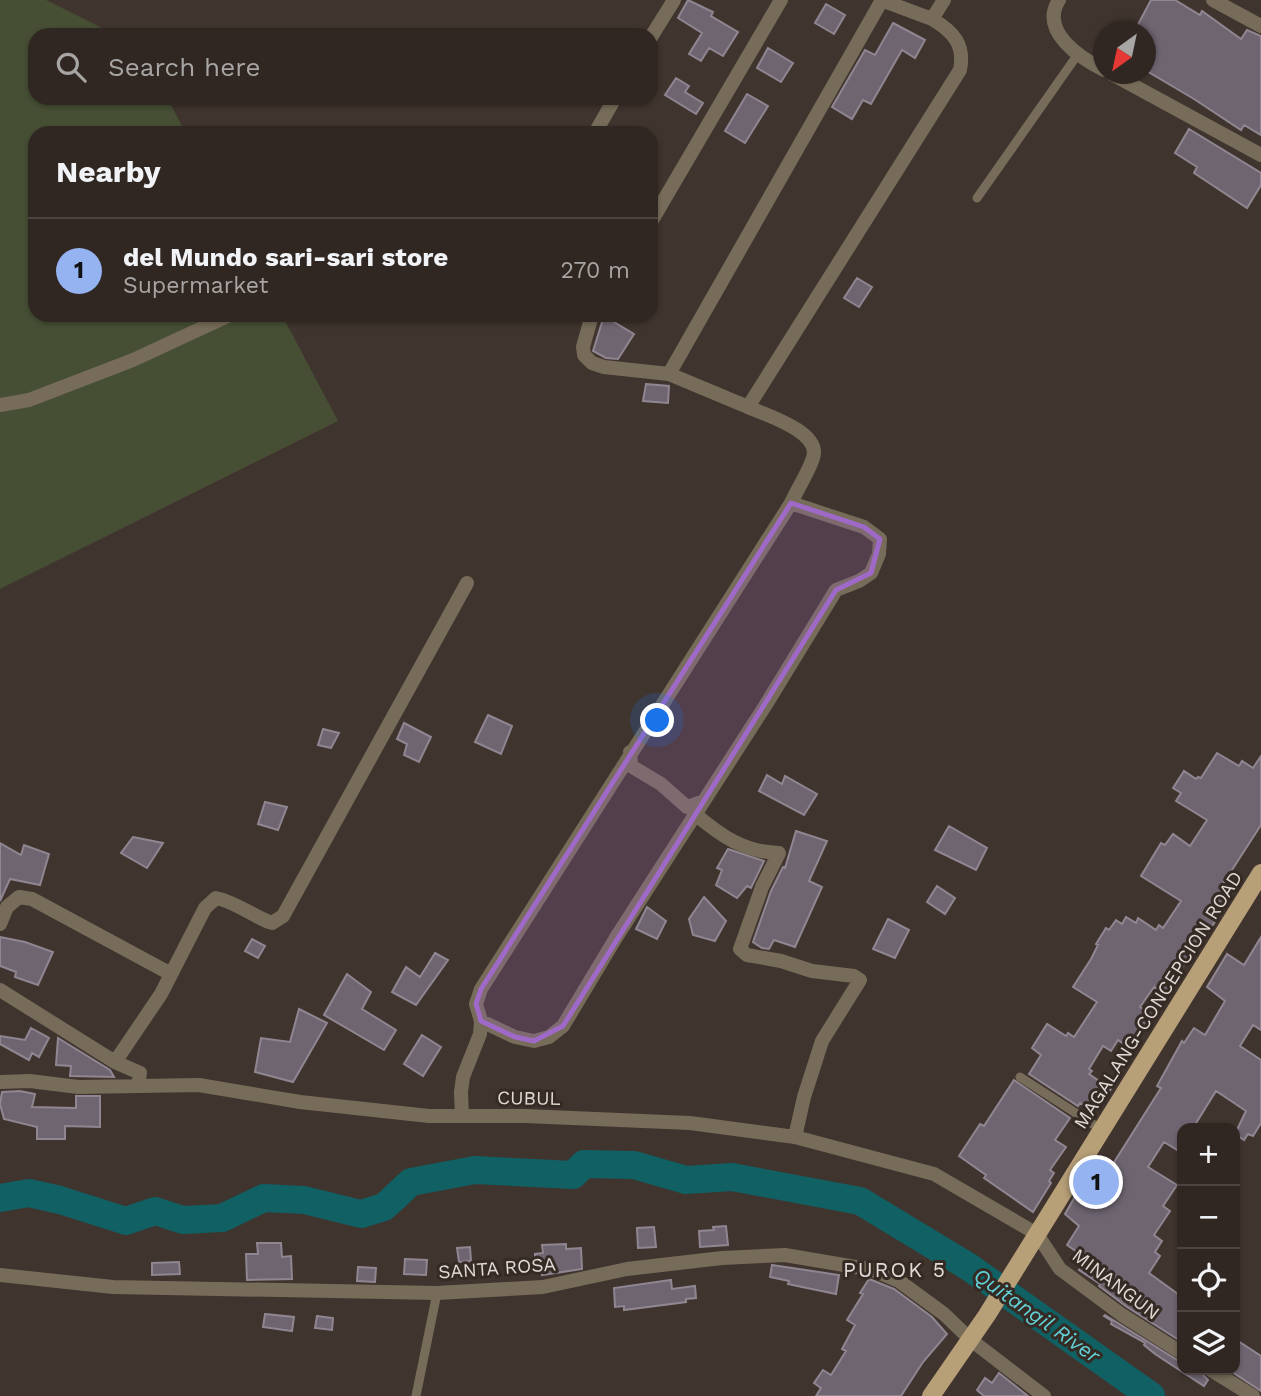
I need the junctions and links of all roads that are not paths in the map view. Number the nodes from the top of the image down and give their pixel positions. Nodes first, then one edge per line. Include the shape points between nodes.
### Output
1 (674, 0) edge
2 (781, 0) edge
3 (882, 0) edge
4 (944, 0) edge
5 (1059, 0) edge
6 (1213, 0) edge
7 (932, 19) junction
8 (1261, 26) edge
9 (657, 28) edge
10 (1078, 54) junction
11 (1093, 63) edge
12 (1130, 84) edge
13 (611, 105) edge
14 (599, 126) edge
15 (1261, 155) edge
16 (978, 198) dead end
17 (658, 210) edge
18 (215, 322) edge
19 (590, 322) edge
20 (668, 374) junction
21 (0, 405) edge
22 (748, 407) junction
23 (791, 503) junction
24 (467, 583) dead end
25 (630, 752) junction
26 (704, 801) junction
27 (695, 814) junction
28 (1261, 873) edge
29 (0, 924) edge
30 (171, 974) junction
31 (0, 990) edge
32 (481, 1021) junction
33 (115, 1062) junction
34 (1020, 1077) dead end
35 (0, 1082) edge
36 (138, 1086) junction
37 (462, 1116) junction
38 (1102, 1130) junction
39 (795, 1138) junction
40 (1033, 1241) junction
41 (0, 1275) edge
42 (437, 1293) junction
43 (971, 1340) junction
44 (1177, 1350) edge
45 (1219, 1375) edge
46 (416, 1396) edge
47 (931, 1396) edge
48 (1044, 1396) edge
49 (1253, 1396) edge

1 - 9 street
2 - 17 street
3 - 7 street
3 - 20 street
4 - 7 street
5 - 10 street via 1054,19 1065,45
6 - 8 street
7 - 22 street via 955,36 963,55 961,70
10 - 11 street
10 - 16 lane
12 - 15 street
13 - 14 street
18 - 21 street via 133,360 29,400
19 - 20 street via 583,347 592,363
20 - 22 street
22 - 23 street via 800,431 814,447
23 - 25 street
23 - 26 street via 864,527 880,539 879,554 870,573 836,590
24 - 30 street via 283,916 272,923 216,898 205,908
25 - 26 street via 631,766 687,807
25 - 32 street via 489,975 476,1004
26 - 27 street
27 - 32 street via 563,1026 534,1041
27 - 39 street via 721,836 759,852 779,853 740,948 747,955 860,980 822,1041
28 - 38 main road, MAGALANG-CONCEPCION ROAD
29 - 30 street via 7,907 19,897 32,899
30 - 33 street
31 - 33 street
32 - 37 street via 463,1077
33 - 36 street via 140,1073
34 - 38 lane
35 - 36 street, CUBUL
36 - 37 street, CUBUL via 199,1085 300,1101
37 - 39 street, CUBUL via 690,1123
38 - 40 main road, MAGALANG-CONCEPCION ROAD
39 - 40 street, CUBUL via 934,1174
40 - 43 main road, MAGALANG-CONCEPCION ROAD
40 - 44 street, MINANGUN via 1060,1269
41 - 42 street, SANTA ROSA via 113,1287
42 - 43 street, SANTA ROSA via 543,1287 627,1269 785,1255 873,1270 899,1281
42 - 46 lane
43 - 47 main road, MAGALANG-CONCEPCION ROAD
43 - 48 street, SANTA ROSA
45 - 49 street

